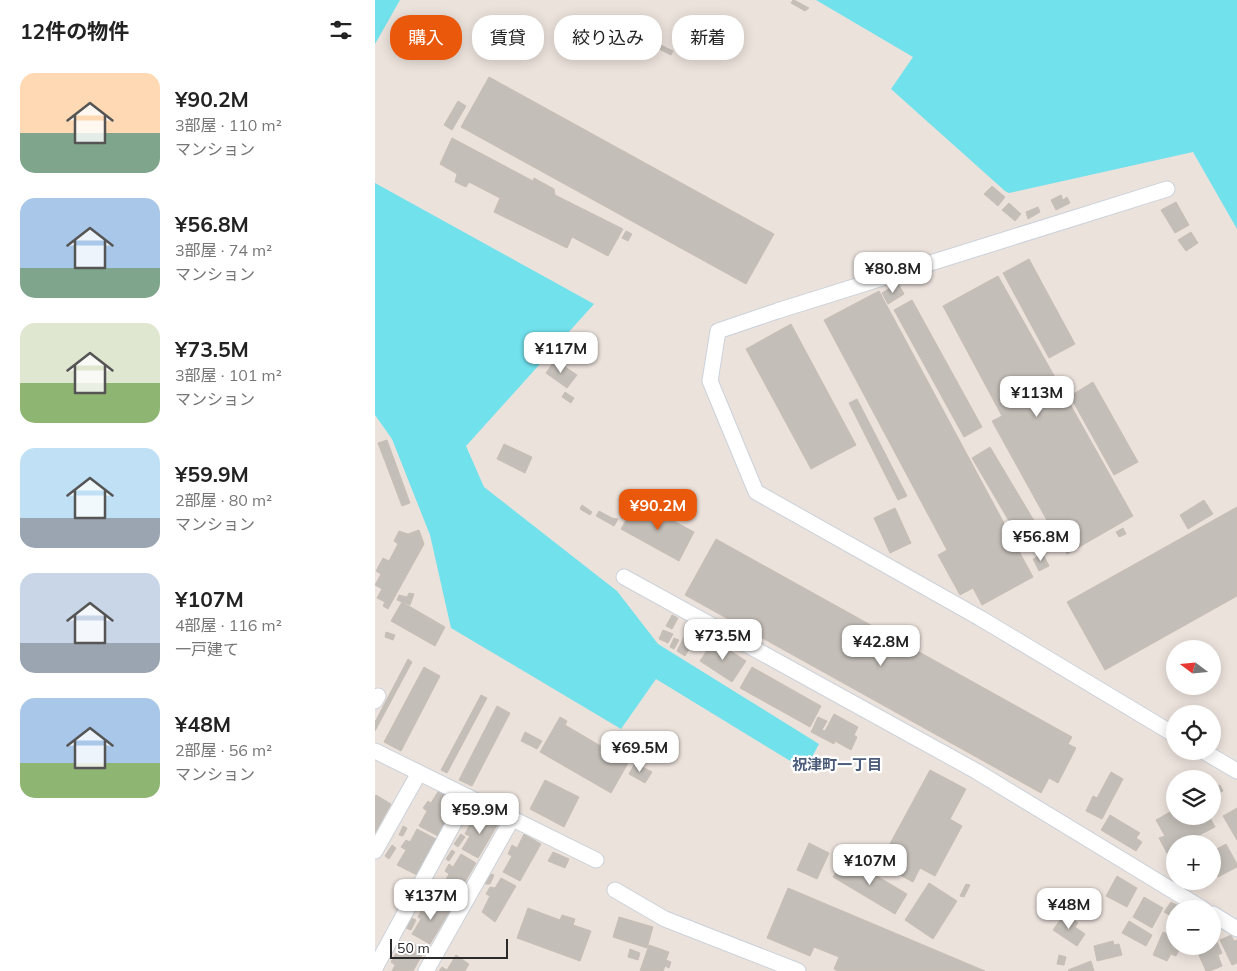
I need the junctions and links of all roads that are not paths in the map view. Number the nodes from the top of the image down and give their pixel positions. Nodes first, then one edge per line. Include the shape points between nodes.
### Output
1 (1167, 189) dead end
2 (624, 577) dead end
3 (1166, 730) edge
4 (375, 751) edge
5 (1218, 760) edge
6 (1237, 771) edge
7 (419, 773) junction
8 (468, 797) junction
9 (512, 819) junction
10 (375, 851) edge
11 (596, 860) dead end
12 (615, 890) dead end
13 (1188, 900) edge
14 (1221, 919) edge
15 (1237, 929) edge
16 (375, 968) edge
17 (426, 971) edge
18 (798, 971) edge

1 - 3 street via 718,331 710,381 755,492 981,618
2 - 13 street via 976,771
4 - 7 street
5 - 6 street
7 - 8 street
7 - 10 street
8 - 9 street
8 - 16 street
9 - 11 street
9 - 17 street
12 - 18 street via 665,919
14 - 15 street

